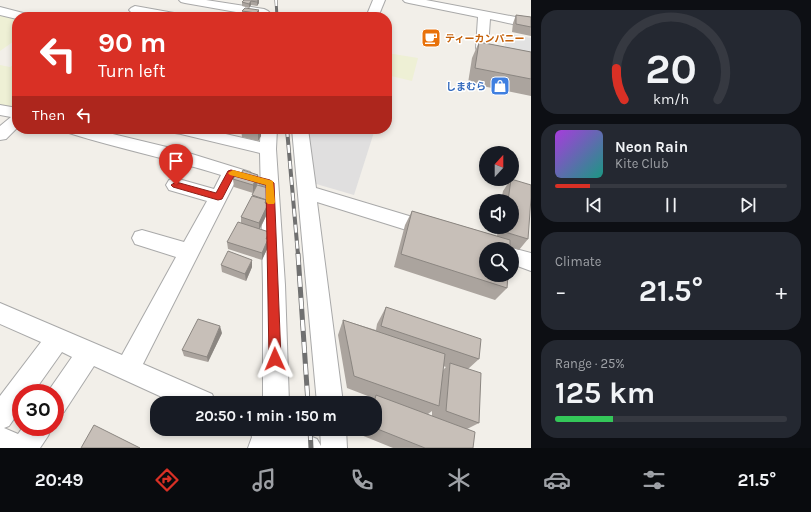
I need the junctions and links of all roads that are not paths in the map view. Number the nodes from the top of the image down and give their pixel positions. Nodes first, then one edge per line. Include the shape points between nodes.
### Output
1 (146, 0) edge
2 (185, 0) edge
3 (263, 0) edge
4 (379, 0) edge
5 (409, 0) edge
6 (0, 11) edge
7 (134, 12) edge
8 (248, 12) edge
9 (264, 12) edge
10 (374, 12) edge
11 (12, 14) edge
12 (484, 15) junction
13 (531, 24) edge
14 (482, 48) edge
15 (0, 110) edge
16 (12, 112) edge
17 (12, 124) edge
18 (91, 134) edge
19 (203, 134) edge
20 (269, 134) edge
21 (301, 134) edge
22 (0, 135) edge
23 (268, 149) junction
24 (231, 173) junction
25 (270, 183) junction
26 (176, 185) dead end
27 (307, 192) junction
28 (218, 197) junction
29 (450, 236) edge
30 (142, 238) dead end
31 (189, 252) junction
32 (519, 258) edge
33 (531, 262) edge
34 (1, 314) edge
35 (58, 338) junction
36 (89, 353) junction
37 (127, 370) junction
38 (64, 390) edge
39 (187, 396) edge
40 (276, 396) edge
41 (329, 396) edge
42 (271, 436) edge
43 (333, 436) edge
44 (11, 438) edge
45 (308, 448) edge
46 (334, 448) edge

1 - 7 street
2 - 8 street
3 - 9 street
4 - 10 street
5 - 12 street
6 - 11 street
12 - 13 street
12 - 14 street
15 - 16 street
17 - 22 street
18 - 24 street via 179,156
19 - 23 street
20 - 23 street
21 - 27 street
23 - 25 street
24 - 25 street
24 - 28 street
25 - 40 street
26 - 28 street
27 - 29 street
27 - 41 street
28 - 31 street
30 - 31 street
31 - 37 street
32 - 33 street
34 - 35 street
35 - 36 street
35 - 44 street
36 - 37 street
36 - 38 street
37 - 39 street
42 - 45 street
43 - 46 street

